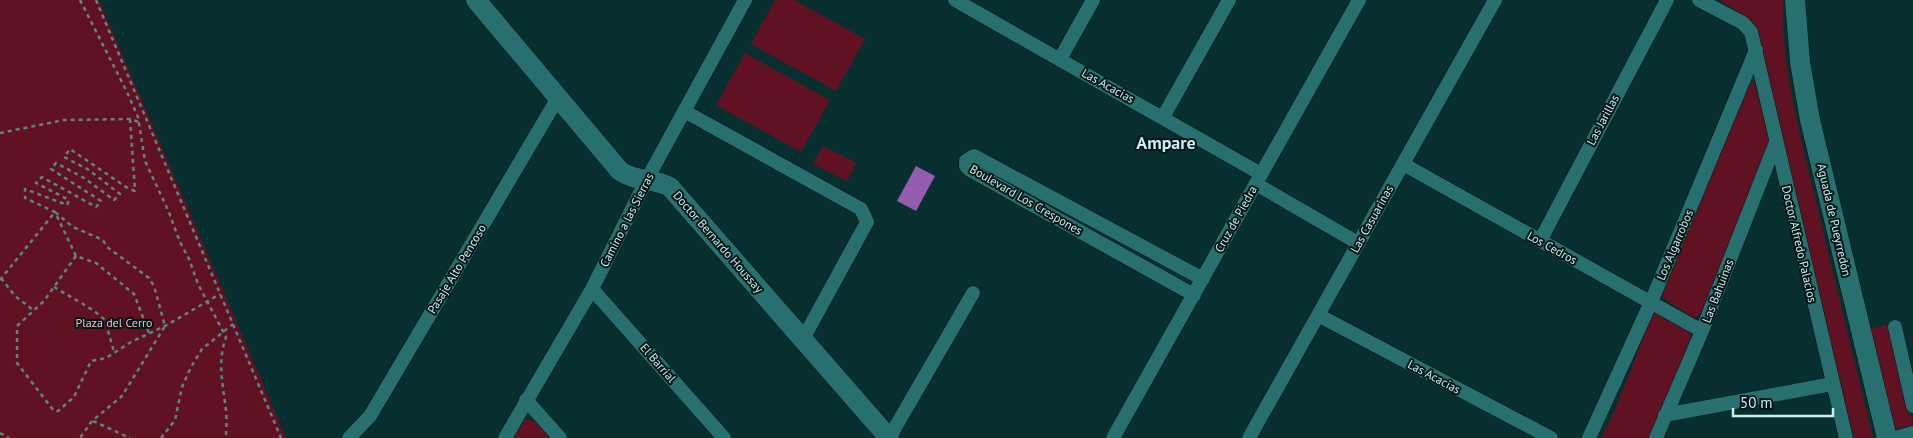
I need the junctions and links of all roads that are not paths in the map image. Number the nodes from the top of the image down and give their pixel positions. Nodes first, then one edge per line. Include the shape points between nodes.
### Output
1 (476, 0) edge
2 (745, 0) edge
3 (1093, 0) edge
4 (1229, 0) edge
5 (1359, 0) edge
6 (1496, 0) edge
7 (1667, 0) edge
8 (1699, 0) edge
9 (1795, 0) edge
10 (957, 1) edge
11 (1756, 50) junction
12 (1060, 59) junction
13 (559, 96) junction
14 (684, 111) junction
15 (1163, 117) junction
16 (1776, 142) junction
17 (1403, 164) junction
18 (1258, 179) junction
19 (646, 181) junction
20 (1540, 241) junction
21 (1358, 243) junction
22 (1203, 279) junction
23 (592, 289) junction
24 (973, 293) dead end
25 (1194, 295) junction
26 (1651, 302) junction
27 (1318, 315) junction
28 (1895, 327) dead end
29 (1702, 331) junction
30 (803, 340) junction
31 (1832, 384) junction
32 (526, 400) junction
33 (1913, 406) edge
34 (1666, 415) junction
35 (1913, 433) edge
36 (881, 435) edge
37 (349, 438) edge
38 (505, 438) edge
39 (560, 438) edge
40 (724, 438) edge
41 (1113, 438) edge
42 (1249, 438) edge
43 (1551, 438) edge
44 (1589, 438) edge
45 (1656, 438) edge
46 (1846, 438) edge
47 (1887, 438) edge
48 (1895, 438) edge

1 - 13 street, Doctor Bernardo Houssay
2 - 14 street, Camino a las Sierras
3 - 12 street
4 - 15 street
5 - 18 street, Cruz de Piedra
6 - 17 street, Las Casuarinas
7 - 20 street, Las Jarillas
8 - 11 street, Doctor Alfredo Palacios via 1743,24 1751,32
9 - 47 street, Aguada de Pueyrredón via 1800,62 1810,120
10 - 12 street, Las Acacias
11 - 16 street, Doctor Alfredo Palacios
11 - 26 street, Los Algarrobos
12 - 15 street, Las Acacias
13 - 19 street, Doctor Bernardo Houssay via 620,171
13 - 37 street, Pasaje Alto Pencoso via 370,416
14 - 19 street, Camino a las Sierras
14 - 30 street via 861,209 867,222
15 - 18 street, Las Acacias
16 - 29 street, Las Bahuinas
16 - 31 street, Doctor Alfredo Palacios
17 - 20 street, Los Cedros
17 - 21 street, Las Casuarinas
18 - 21 street, Las Acacias
18 - 22 street, Cruz de Piedra
19 - 23 street, Camino a las Sierras
19 - 30 street, Doctor Bernardo Houssay via 662,182 670,187
20 - 26 street, Los Cedros
21 - 27 street, Las Casuarinas
22 - 25 street, Cruz de Piedra
22 - 25 street, Boulevard Los Crespones via 974,156 966,161 970,170
23 - 32 street, Camino a las Sierras
23 - 40 street, El Barrial
24 - 36 street
25 - 41 street, Cruz de Piedra
26 - 29 street, Los Cedros
26 - 44 street, Los Algarrobos
27 - 42 street, Las Casuarinas
27 - 43 street, Las Acacias
28 - 33 street
29 - 34 street, Las Bahuinas
30 - 36 street, Doctor Bernardo Houssay
31 - 34 street
31 - 46 street, Doctor Alfredo Palacios
32 - 38 street, Camino a las Sierras
32 - 39 street
34 - 45 street, Las Bahuinas
35 - 48 street

